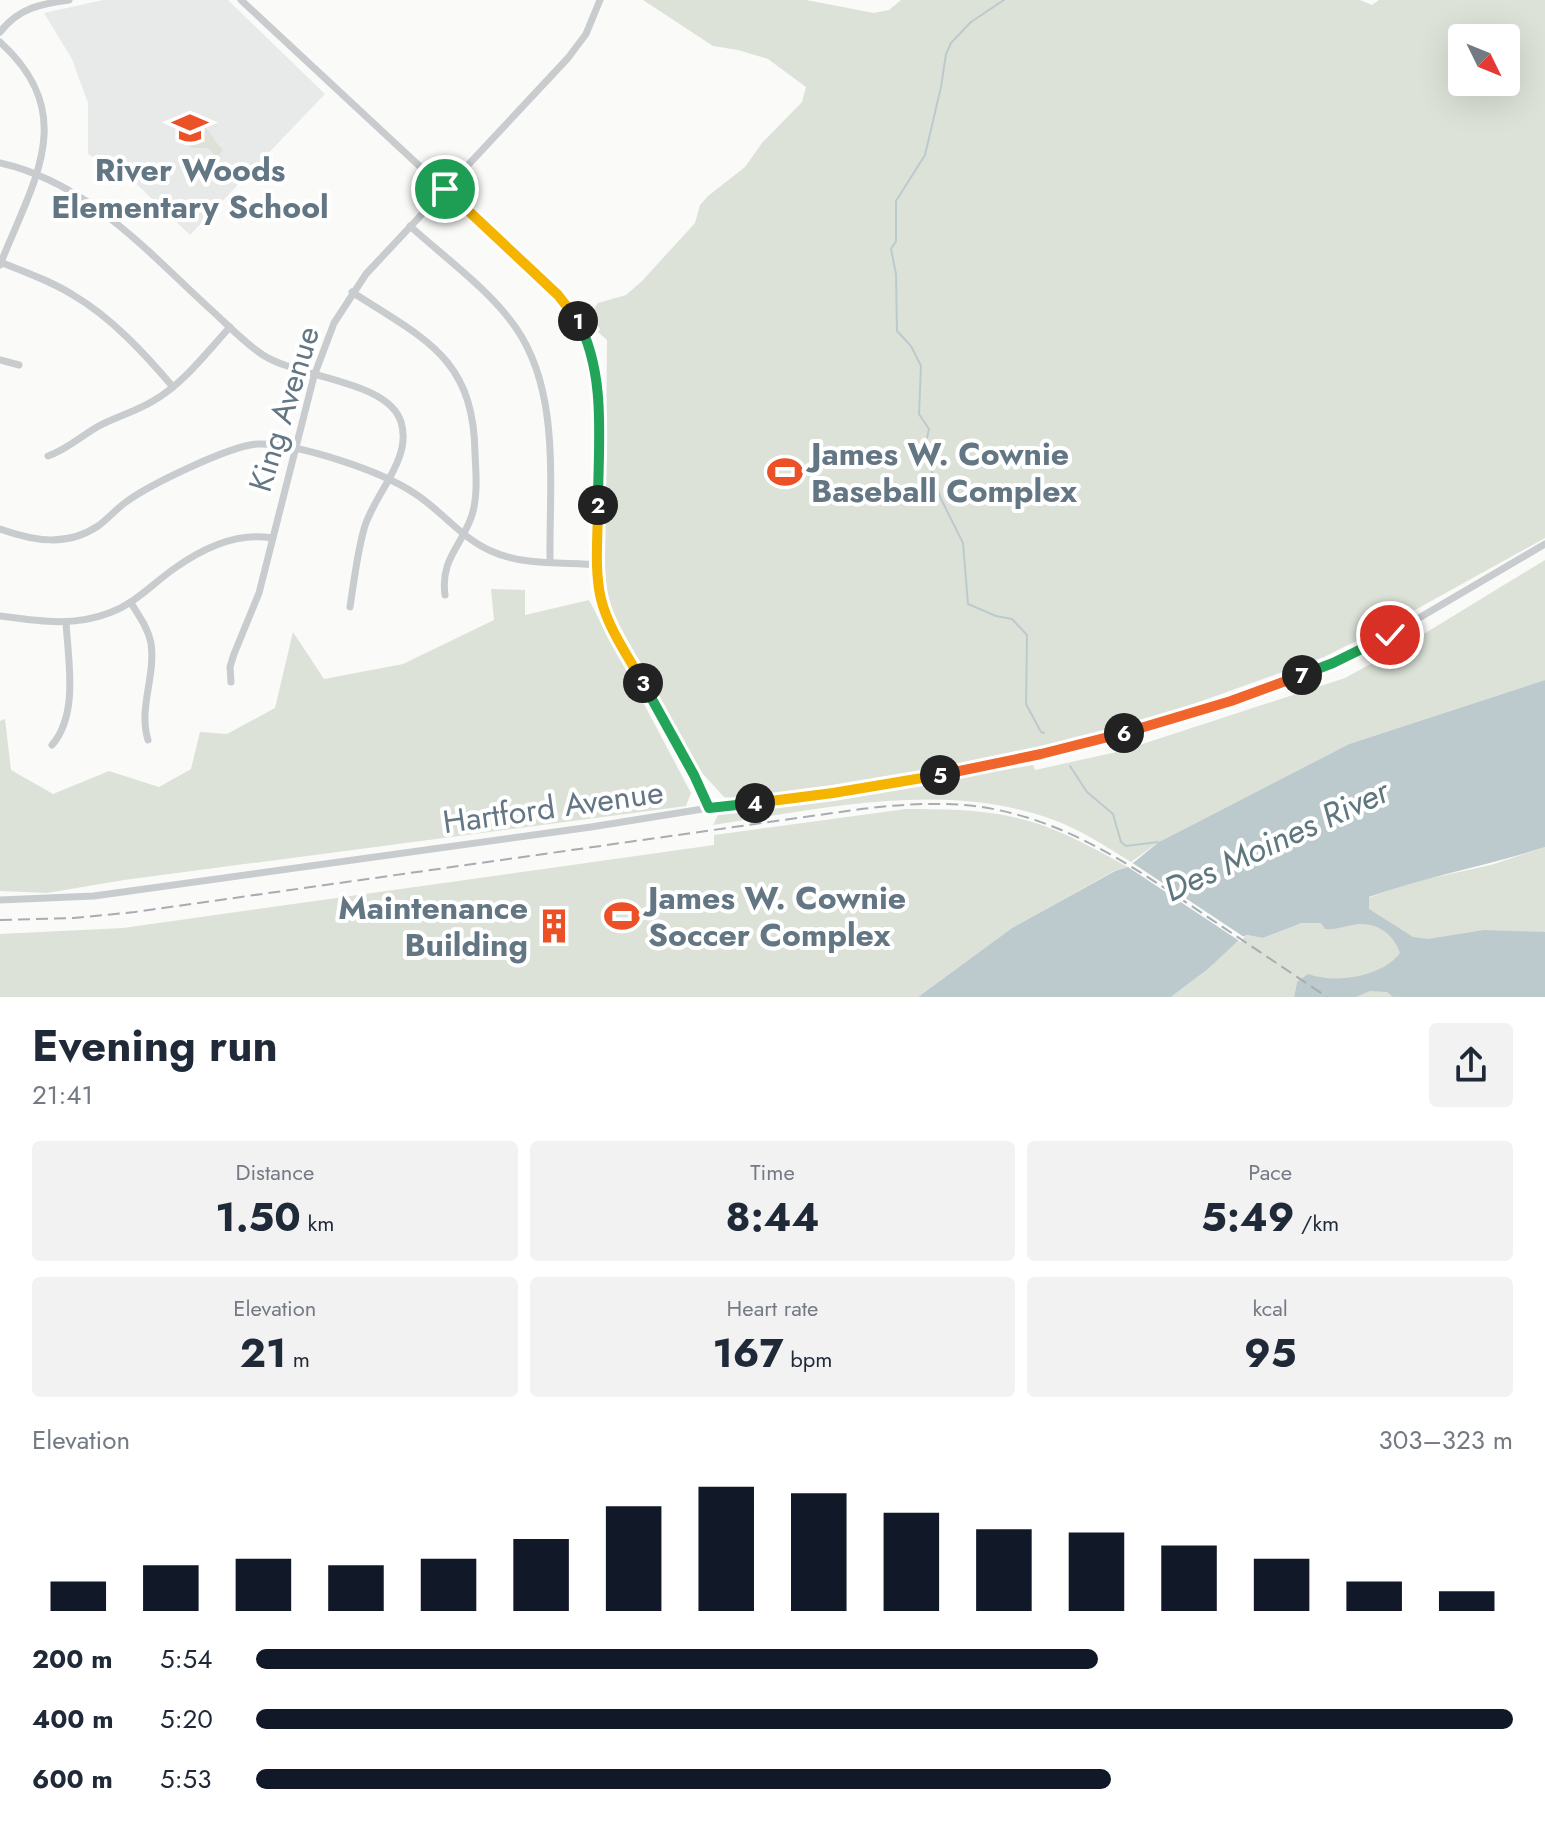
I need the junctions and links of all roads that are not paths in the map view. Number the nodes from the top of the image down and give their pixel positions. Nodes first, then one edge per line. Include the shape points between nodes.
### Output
1 (69, 0) edge
2 (241, 0) edge
3 (600, 0) edge
4 (0, 32) edge
5 (0, 42) edge
6 (0, 163) edge
7 (38, 175) junction
8 (445, 189) junction
9 (410, 226) junction
10 (0, 263) edge
11 (352, 292) junction
12 (230, 327) junction
13 (0, 360) edge
14 (19, 365) dead end
15 (314, 376) junction
16 (173, 387) junction
17 (296, 450) junction
18 (48, 456) dead end
19 (388, 479) junction
20 (0, 529) edge
21 (462, 534) junction
22 (272, 538) junction
23 (1545, 544) edge
24 (550, 561) junction
25 (599, 565) junction
26 (445, 595) dead end
27 (131, 603) junction
28 (350, 607) dead end
29 (0, 616) edge
30 (66, 622) junction
31 (231, 682) dead end
32 (148, 740) dead end
33 (52, 745) dead end
34 (709, 808) junction
35 (0, 900) edge

1 - 4 street via 25,9
2 - 8 street
3 - 8 street, King Avenue via 578,46
5 - 7 street via 24,66 42,102 45,141
6 - 7 street
7 - 10 street
7 - 12 street via 111,217
8 - 9 street, King Avenue
8 - 25 street via 558,295 590,345 598,390
9 - 11 street, King Avenue
9 - 24 street via 497,305 524,341 538,372 549,428
10 - 16 street via 89,305
11 - 15 street, King Avenue
11 - 21 street via 431,344 466,391 473,412 476,480 473,514
12 - 15 street via 265,357
12 - 16 street
13 - 14 street
15 - 17 street, King Avenue
15 - 19 street via 372,393 396,411 403,440
16 - 18 street
17 - 19 street
17 - 20 street via 258,444 234,448 138,495 99,525 66,539 32,540
17 - 22 street, King Avenue
19 - 21 street via 415,493
19 - 28 street via 365,525
21 - 24 street via 506,557
21 - 26 street via 446,569
22 - 27 street via 235,537 175,567
22 - 31 street, King Avenue via 259,593 230,667
23 - 34 street, Hartford Avenue via 1362,650 1231,701 1131,732 972,769
24 - 25 street
25 - 34 street via 600,595 609,622
27 - 30 street via 99,617
27 - 32 street via 151,641 144,725
29 - 30 street
30 - 33 street via 69,690 64,725
34 - 35 street, Hartford Avenue via 94,896

